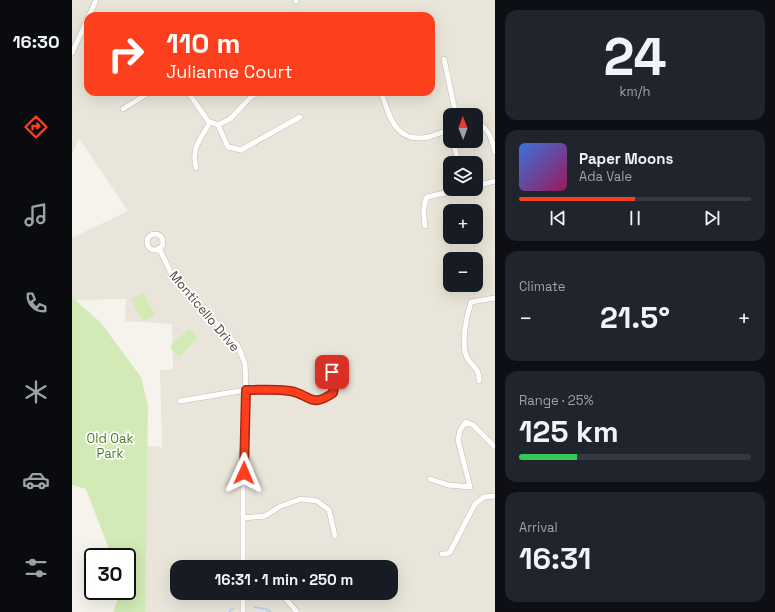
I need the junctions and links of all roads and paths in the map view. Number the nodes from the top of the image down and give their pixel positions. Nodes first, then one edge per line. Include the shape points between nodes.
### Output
1 (96, 0) edge
2 (91, 12) edge
3 (84, 28) edge
4 (72, 53) edge
5 (444, 59) dead end
6 (144, 96) edge
7 (191, 96) edge
8 (253, 96) edge
9 (382, 96) edge
10 (454, 108) edge
11 (123, 109) dead end
12 (300, 117) dead end
13 (210, 122) junction
14 (218, 125) junction
15 (483, 125) edge
16 (443, 132) edge
17 (495, 152) edge
18 (196, 168) dead end
19 (495, 181) edge
20 (483, 184) edge
21 (443, 193) edge
22 (425, 226) dead end
23 (159, 248) dead end
24 (495, 298) edge
25 (332, 372) dead end
26 (479, 381) dead end
27 (246, 390) junction
28 (180, 401) dead end
29 (495, 447) edge
30 (430, 479) dead end
31 (495, 496) edge
32 (244, 518) junction
33 (335, 536) dead end
34 (442, 554) dead end
35 (243, 560) edge
36 (243, 600) edge
37 (287, 600) edge
38 (243, 612) edge
39 (298, 612) edge

1 - 2 street
3 - 4 street
5 - 10 street
6 - 11 street
7 - 13 street
8 - 14 street via 230,119
9 - 16 street via 396,128 404,136 429,137
12 - 14 street via 241,150 228,147
13 - 14 street
13 - 18 street via 195,149 193,156
15 - 17 street
19 - 20 street
21 - 22 street via 427,197 424,202
23 - 27 street, Monticello Drive via 173,276 238,346 245,364
24 - 26 street via 471,302 467,316 466,352 471,363 479,371
25 - 27 street via 335,382 333,393 324,399 314,401 291,391
27 - 28 street
27 - 32 street, Monticello Drive
29 - 30 street via 473,425 466,422 460,430 458,440 470,487 448,485
31 - 34 street via 484,497 475,504 450,552
32 - 33 street via 265,516 281,506 301,499 317,501 329,510
32 - 35 street, Monticello Drive
36 - 38 street
37 - 39 street

